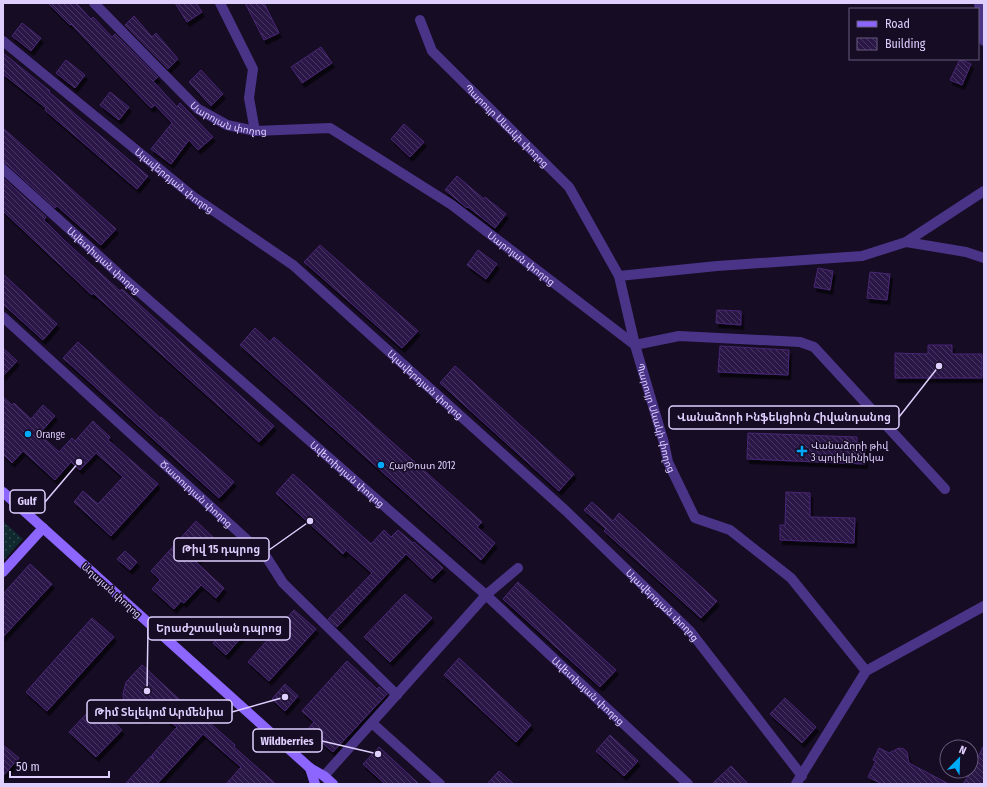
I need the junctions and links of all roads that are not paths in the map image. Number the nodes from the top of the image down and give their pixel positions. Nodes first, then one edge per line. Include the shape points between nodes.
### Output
1 (94, 3) edge
2 (220, 3) edge
3 (979, 9) edge
4 (420, 20) dead end
5 (3, 41) edge
6 (984, 41) edge
7 (255, 131) junction
8 (3, 170) edge
9 (984, 191) edge
10 (906, 242) junction
11 (984, 258) edge
12 (619, 276) junction
13 (3, 317) edge
14 (635, 345) junction
15 (945, 488) dead end
16 (3, 492) edge
17 (43, 528) junction
18 (518, 568) dead end
19 (3, 572) edge
20 (486, 595) junction
21 (984, 606) edge
22 (866, 671) junction
23 (397, 695) junction
24 (372, 722) junction
25 (310, 768) junction
26 (324, 776) junction
27 (799, 780) edge
28 (315, 784) edge
29 (333, 784) edge
30 (440, 784) edge
31 (688, 784) edge

1 - 7 street, Սարոյան փողոց via 198,109 227,125
2 - 7 street via 253,69 249,98
3 - 6 street
4 - 12 street, Պարույր Սևակի փողոց via 432,51 569,186
5 - 27 street, Ալավերդյան փողոց via 195,198 293,265 565,510 690,631
7 - 14 street, Սարոյան փողոց via 330,128 452,205
8 - 20 street, Ավետիսյան փողոց
9 - 10 street
10 - 11 street via 966,252
10 - 12 street via 862,256
12 - 14 street, Պարույր Սևակի փողոց
13 - 23 street, Ծատուրյան փողոց via 267,558 283,583
14 - 15 street via 678,336 800,342 814,347
14 - 22 street, Պարույր Սևակի փողոց via 668,462 695,518 730,530 792,578
16 - 17 main road, Աղայան փողոց
17 - 19 main road
17 - 25 main road, Աղայան փողոց
18 - 20 street
20 - 23 street
20 - 31 street, Ավետիսյան փողոց
21 - 22 street
22 - 27 street
23 - 24 street
24 - 26 street
24 - 30 street
25 - 26 main road, Աղայան փողոց
25 - 28 main road
26 - 29 main road, Աղայան փողոց

